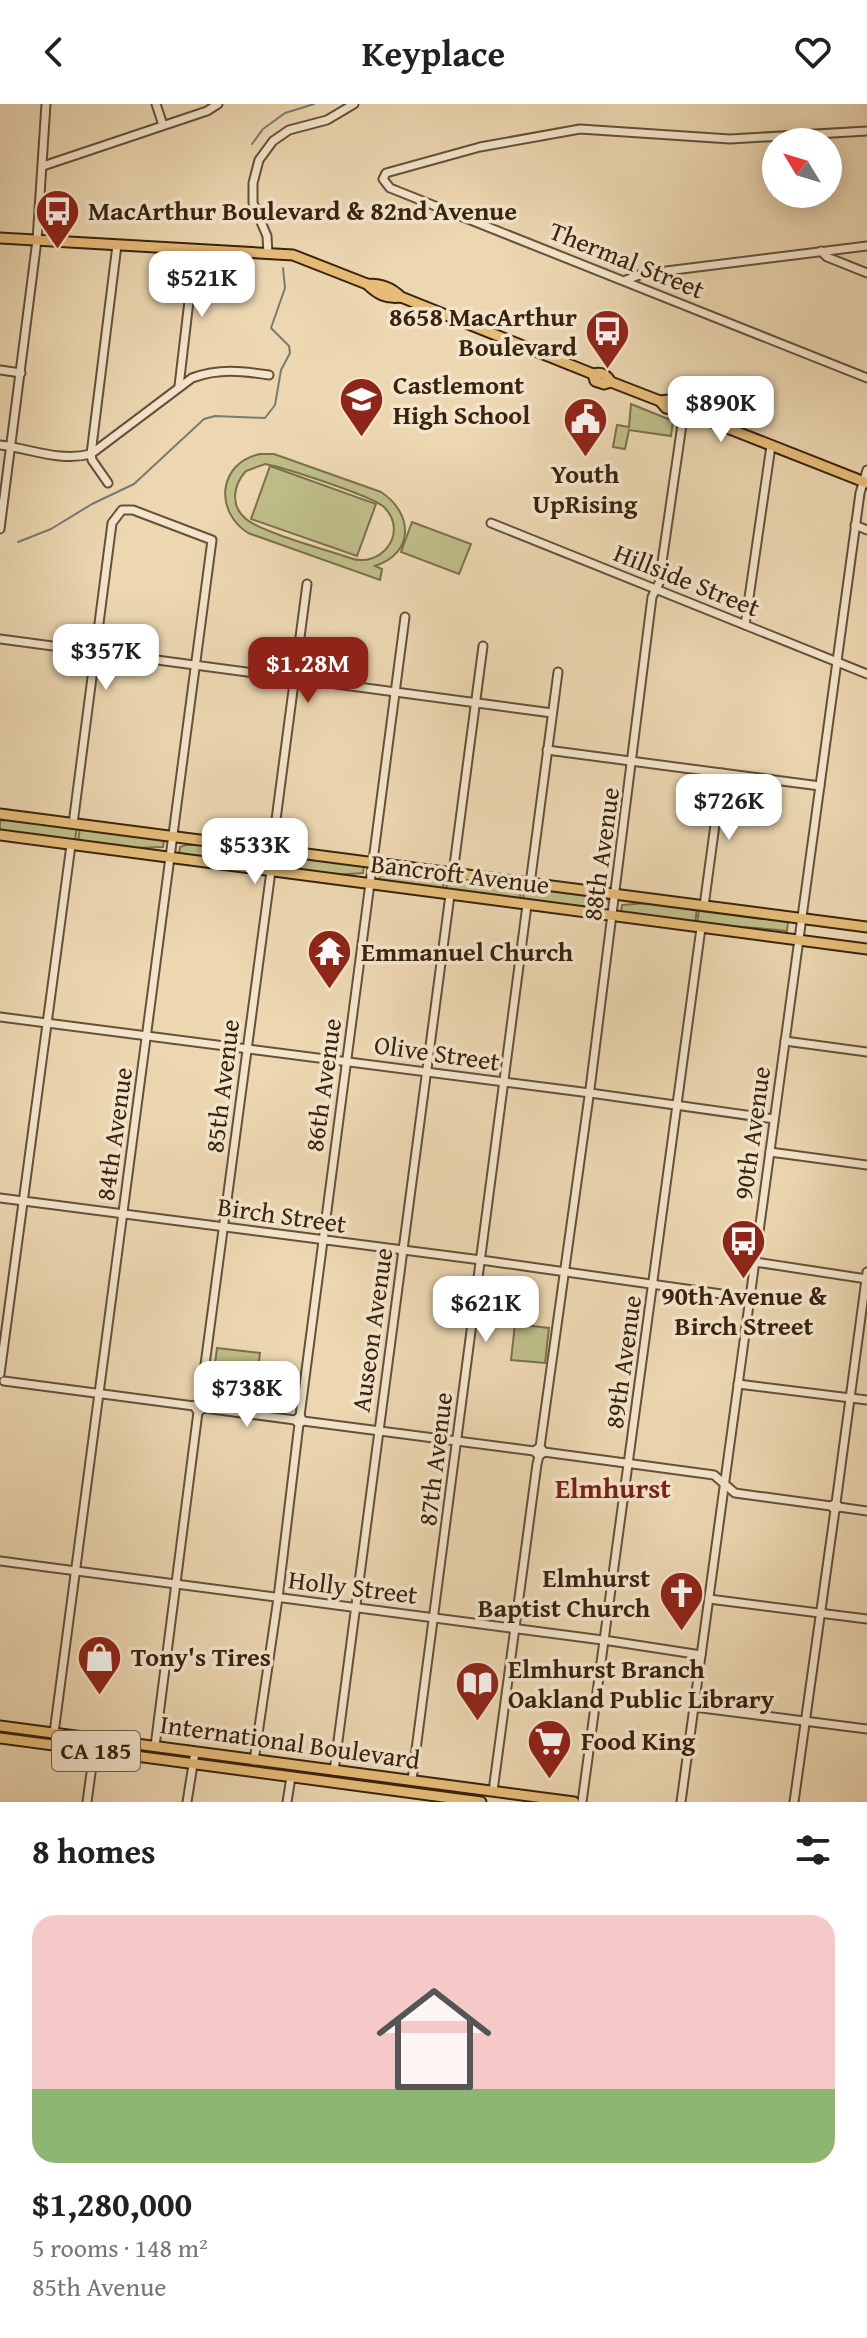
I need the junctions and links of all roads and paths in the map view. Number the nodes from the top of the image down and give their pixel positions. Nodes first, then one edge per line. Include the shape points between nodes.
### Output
1 (46, 104) edge
2 (156, 104) edge
3 (218, 104) edge
4 (354, 104) edge
5 (163, 125) junction
6 (867, 131) edge
7 (43, 166) junction
8 (0, 238) edge
9 (37, 240) junction
10 (117, 245) junction
11 (867, 246) edge
12 (195, 250) junction
13 (821, 251) junction
14 (268, 254) junction
15 (867, 273) edge
16 (626, 280) junction
17 (0, 370) edge
18 (21, 373) junction
19 (269, 375) dead end
20 (867, 378) edge
21 (179, 386) junction
22 (684, 411) junction
23 (0, 445) edge
24 (11, 446) junction
25 (771, 446) junction
26 (91, 454) junction
27 (867, 470) edge
28 (864, 482) edge
29 (108, 483) dead end
30 (0, 521) edge
31 (491, 523) dead end
32 (855, 525) junction
33 (0, 529) edge
34 (867, 530) edge
35 (307, 584) dead end
36 (656, 589) junction
37 (405, 617) dead end
38 (745, 625) junction
39 (0, 639) edge
40 (483, 646) dead end
41 (95, 652) junction
42 (836, 662) junction
43 (195, 665) junction
44 (558, 672) dead end
45 (867, 674) edge
46 (296, 678) junction
47 (395, 691) junction
48 (475, 702) junction
49 (552, 713) junction
50 (547, 750) junction
51 (631, 761) junction
52 (722, 773) junction
53 (820, 786) junction
54 (0, 814) edge
55 (73, 824) junction
56 (0, 835) edge
57 (173, 837) junction
58 (71, 845) junction
59 (272, 850) junction
60 (171, 858) junction
61 (374, 863) junction
62 (271, 871) junction
63 (453, 873) junction
64 (371, 884) junction
65 (530, 884) junction
66 (450, 895) junction
67 (615, 895) junction
68 (527, 905) junction
69 (704, 906) junction
70 (612, 916) junction
71 (801, 919) junction
72 (867, 927) edge
73 (701, 928) junction
74 (798, 940) junction
75 (867, 949) edge
76 (0, 1017) edge
77 (45, 1022) junction
78 (147, 1036) junction
79 (785, 1041) junction
80 (246, 1050) junction
81 (867, 1052) edge
82 (347, 1061) junction
83 (428, 1073) junction
84 (505, 1082) junction
85 (590, 1093) junction
86 (678, 1105) junction
87 (774, 1119) junction
88 (770, 1152) junction
89 (867, 1165) edge
90 (0, 1198) edge
91 (24, 1201) junction
92 (124, 1213) junction
93 (224, 1227) junction
94 (322, 1240) junction
95 (403, 1251) junction
96 (481, 1260) junction
97 (755, 1262) junction
98 (565, 1272) junction
99 (867, 1272) edge
100 (867, 1279) edge
101 (654, 1283) junction
102 (750, 1298) junction
103 (1, 1379) edge
104 (738, 1384) junction
105 (99, 1394) junction
106 (850, 1399) junction
107 (867, 1400) edge
108 (199, 1407) junction
109 (299, 1420) junction
110 (379, 1431) junction
111 (456, 1441) junction
112 (539, 1452) junction
113 (628, 1464) junction
114 (724, 1483) junction
115 (835, 1506) junction
116 (867, 1511) edge
117 (0, 1561) edge
118 (77, 1571) junction
119 (177, 1584) junction
120 (278, 1598) junction
121 (709, 1599) junction
122 (357, 1609) junction
123 (820, 1614) junction
124 (434, 1618) junction
125 (867, 1619) edge
126 (516, 1629) junction
127 (606, 1640) junction
128 (701, 1655) junction
129 (694, 1707) junction
130 (805, 1721) junction
131 (0, 1726) edge
132 (867, 1729) edge
133 (54, 1733) junction
134 (0, 1738) edge
135 (155, 1746) junction
136 (94, 1751) junction
137 (195, 1752) junction
138 (254, 1761) junction
139 (193, 1764) junction
140 (334, 1771) junction
141 (291, 1777) junction
142 (412, 1780) junction
143 (493, 1791) junction
144 (87, 1802) edge
145 (187, 1802) edge
146 (287, 1802) edge
147 (474, 1802) edge
148 (481, 1802) edge
149 (574, 1802) edge
150 (582, 1802) edge
151 (681, 1802) edge
152 (794, 1802) edge

1 - 7 street
2 - 5 street
3 - 5 street
4 - 14 street via 327,120 289,130 259,160 253,203 267,236
5 - 7 street
6 - 16 street, Thermal Street via 730,139 580,129 480,147 386,173 383,179 387,187
7 - 9 street
8 - 9 main road
9 - 10 main road
9 - 18 street
10 - 12 main road
10 - 26 street
11 - 13 street
12 - 14 main road
12 - 21 street
13 - 15 street
13 - 16 street
14 - 22 main road via 293,255 367,284 375,292 401,297 660,401 669,400
16 - 20 street, Thermal Street
17 - 18 street
18 - 24 street
19 - 21 street via 206,373
21 - 26 street
22 - 25 main road
22 - 36 street, 88th Avenue
23 - 24 street
24 - 26 street via 67,458
24 - 30 street
25 - 28 main road
25 - 38 street
26 - 29 street
27 - 28 street, 90th Avenue
28 - 32 street, 90th Avenue
30 - 33 street
31 - 36 street, Hillside Street
32 - 34 street
32 - 42 street, 90th Avenue
35 - 46 street
36 - 38 street, Hillside Street
36 - 51 street, 88th Avenue
37 - 47 street, 86th Avenue
38 - 42 street, Hillside Street
39 - 41 street
40 - 48 street
41 - 43 street
41 - 43 street, 84th Avenue via 112,523 127,509 212,540
41 - 55 street
42 - 45 street, Hillside Street
42 - 53 street, 90th Avenue
43 - 46 street
43 - 57 street, 84th Avenue
44 - 49 street
46 - 47 street
46 - 59 street
47 - 48 street
47 - 61 street, 86th Avenue
48 - 49 street
48 - 63 street
49 - 50 street
50 - 51 street
50 - 65 street
51 - 52 street
51 - 67 street, 88th Avenue
52 - 53 street
52 - 69 street
53 - 71 street, 90th Avenue
54 - 55 main road, Bancroft Avenue
55 - 57 main road, Bancroft Avenue
56 - 58 main road, Bancroft Avenue
57 - 59 main road, Bancroft Avenue
57 - 60 street, 84th Avenue
58 - 60 main road, Bancroft Avenue
58 - 77 street
59 - 61 main road, Bancroft Avenue
60 - 62 main road, Bancroft Avenue
60 - 78 street, 84th Avenue
61 - 63 main road, Bancroft Avenue
61 - 64 street, 86th Avenue
62 - 64 main road, Bancroft Avenue
62 - 80 street, 85th Avenue
63 - 65 main road, Bancroft Avenue
64 - 66 main road, Bancroft Avenue
64 - 82 street, 86th Avenue
65 - 67 main road, Bancroft Avenue
66 - 68 main road, Bancroft Avenue
66 - 83 street, Auseon Avenue
67 - 69 main road, Bancroft Avenue
67 - 70 street, 88th Avenue
68 - 70 main road, Bancroft Avenue
68 - 84 street, 87th Avenue
69 - 71 main road, Bancroft Avenue
70 - 73 main road, Bancroft Avenue
70 - 85 street, 88th Avenue
71 - 72 main road, Bancroft Avenue
71 - 74 street, 90th Avenue
73 - 74 main road, Bancroft Avenue
73 - 86 street, 89th Avenue
74 - 75 main road, Bancroft Avenue
74 - 79 street, 90th Avenue
76 - 77 street, Olive Street
77 - 78 street, Olive Street
77 - 91 street
78 - 80 street, Olive Street
78 - 92 street, 84th Avenue
79 - 81 street
79 - 87 street, 90th Avenue
80 - 82 street, Olive Street
80 - 93 street, 85th Avenue
82 - 83 street, Olive Street
82 - 94 street, 86th Avenue
83 - 84 street, Olive Street
83 - 95 street, Auseon Avenue
84 - 85 street, Olive Street
84 - 96 street, 87th Avenue
85 - 86 street, Olive Street
85 - 98 street, 88th Avenue
86 - 87 street, Olive Street
86 - 101 street, 89th Avenue
87 - 88 street, 90th Avenue
88 - 89 street
88 - 97 street, 90th Avenue
90 - 91 street, Birch Street
91 - 92 street, Birch Street
91 - 103 street
92 - 93 street, Birch Street
92 - 105 street, 84th Avenue
93 - 94 street, Birch Street
93 - 108 street, 85th Avenue
94 - 95 street, Birch Street
94 - 109 street, 86th Avenue
95 - 96 street, Birch Street
95 - 110 street, Auseon Avenue
96 - 98 street, Birch Street
96 - 111 street, 87th Avenue
97 - 100 street
97 - 102 street, 90th Avenue
98 - 101 street, Birch Street
98 - 112 street, 88th Avenue
99 - 100 street
100 - 106 street
101 - 102 street, Birch Street
101 - 113 street, 89th Avenue
102 - 104 street, 90th Avenue
103 - 105 street
104 - 106 street
104 - 114 street, 90th Avenue
105 - 108 street
105 - 118 street, 84th Avenue
106 - 107 street
106 - 115 street
108 - 109 street
108 - 119 street, 85th Avenue
109 - 110 street
109 - 120 street, 86th Avenue
110 - 111 street
110 - 122 street, Auseon Avenue
111 - 112 street
111 - 124 street, 87th Avenue
112 - 113 street
112 - 126 street, 88th Avenue
113 - 114 street via 714,1475
113 - 127 street, 89th Avenue
114 - 115 street via 735,1493
114 - 121 street, 90th Avenue
115 - 116 street
115 - 123 street
117 - 118 street, Holly Street
118 - 119 street, Holly Street
118 - 133 street, 84th Avenue
119 - 120 street, Holly Street
119 - 135 street, 85th Avenue
120 - 122 street, Holly Street
120 - 138 street, 86th Avenue
121 - 123 street
121 - 128 street, 90th Avenue
122 - 124 street, Holly Street
122 - 140 street, Auseon Avenue
123 - 125 street
123 - 130 street
124 - 126 street, Holly Street
124 - 142 street, 87th Avenue
126 - 127 street, Holly Street
126 - 143 street, 88th Avenue
127 - 128 street, Holly Street
127 - 150 street, 89th Avenue
128 - 129 street, 90th Avenue
129 - 130 street
129 - 151 street, 90th Avenue
130 - 132 street
130 - 152 street
131 - 133 main road, International Boulevard / CA 185
133 - 135 main road, International Boulevard / CA 185
134 - 136 main road, International Boulevard / CA 185
135 - 137 main road, International Boulevard / CA 185
136 - 139 main road, International Boulevard / CA 185
136 - 144 street
137 - 138 main road, International Boulevard / CA 185
137 - 139 street
138 - 140 main road, International Boulevard / CA 185
139 - 141 main road, International Boulevard / CA 185
139 - 145 street
140 - 142 main road, International Boulevard / CA 185
141 - 146 street
141 - 147 main road, International Boulevard / CA 185
142 - 143 main road, International Boulevard / CA 185
143 - 149 main road, International Boulevard / CA 185
147 - 148 main road, International Boulevard / CA 185

